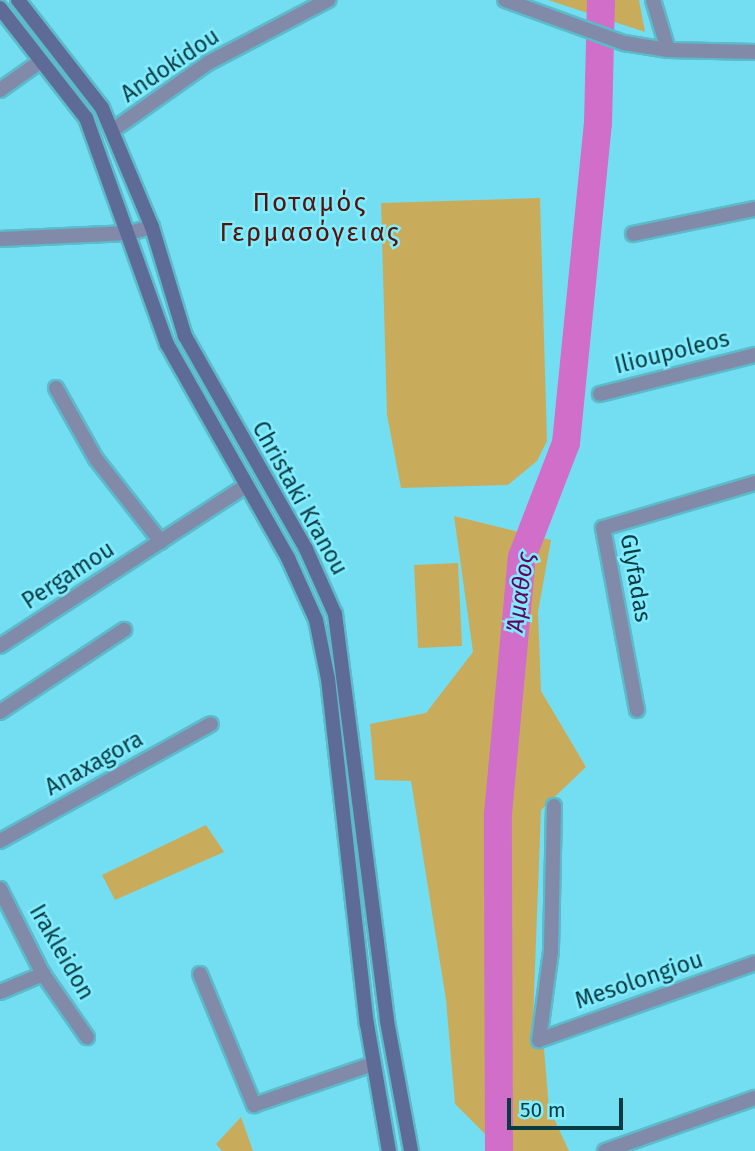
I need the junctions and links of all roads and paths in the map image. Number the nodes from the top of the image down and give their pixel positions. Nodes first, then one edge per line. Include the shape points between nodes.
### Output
1 (18, 0) edge
2 (328, 0) edge
3 (505, 0) edge
4 (653, 0) edge
5 (0, 8) edge
6 (668, 50) junction
7 (755, 52) edge
8 (41, 61) junction
9 (0, 90) edge
10 (113, 130) junction
11 (755, 209) edge
12 (152, 228) junction
13 (129, 233) junction
14 (633, 234) dead end
15 (0, 239) edge
16 (755, 355) edge
17 (56, 388) dead end
18 (600, 394) dead end
19 (755, 483) edge
20 (244, 487) junction
21 (161, 542) junction
22 (124, 630) dead end
23 (0, 646) edge
24 (637, 709) dead end
25 (0, 712) edge
26 (211, 724) dead end
27 (554, 806) dead end
28 (0, 841) edge
29 (0, 889) edge
30 (755, 963) edge
31 (43, 974) junction
32 (200, 974) dead end
33 (0, 992) edge
34 (87, 1037) dead end
35 (373, 1064) junction
36 (755, 1098) edge
37 (390, 1151) edge
38 (411, 1151) edge
39 (606, 1151) edge

1 - 10 main road, Christaki Kranou
2 - 10 street, Andokidou via 208,63
3 - 6 street via 568,27
4 - 6 street
5 - 8 main road, Christaki Kranou
6 - 7 street
8 - 9 street
8 - 13 main road, Christaki Kranou via 86,118
10 - 12 main road, Christaki Kranou
11 - 14 street
12 - 13 street
12 - 38 main road, Christaki Kranou via 185,336 306,549 335,614 387,1021
13 - 15 street
13 - 20 main road, Christaki Kranou via 167,344
16 - 18 street, Ilioupoleos
17 - 21 street via 96,459
19 - 24 street, Glyfadas via 603,527
20 - 21 street, Pergamou
20 - 35 main road, Christaki Kranou via 299,579 323,646
21 - 23 street, Pergamou
22 - 25 street
26 - 28 street, Anaxagora
27 - 30 street, Mesolongiou via 551,951 539,1040
29 - 31 street, Irakleidon
31 - 33 street
31 - 34 street, Irakleidon
32 - 35 street via 254,1105
35 - 37 main road, Christaki Kranou
36 - 39 street

